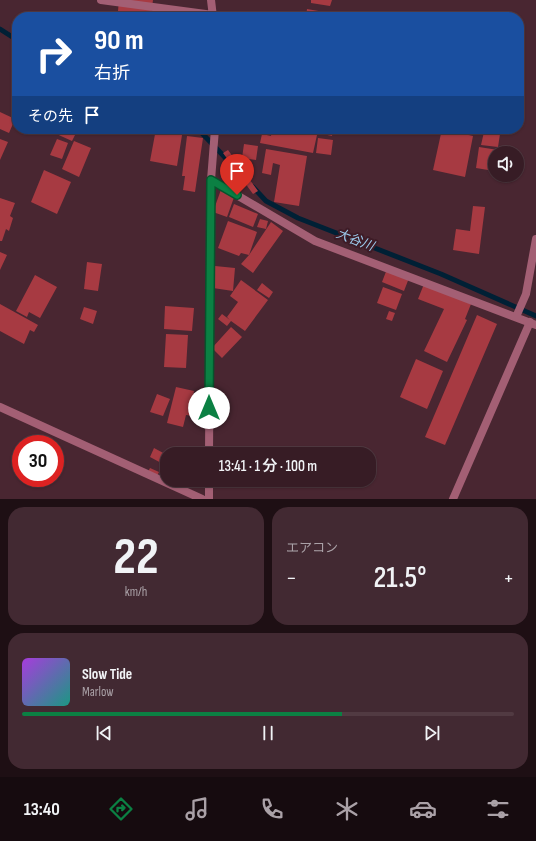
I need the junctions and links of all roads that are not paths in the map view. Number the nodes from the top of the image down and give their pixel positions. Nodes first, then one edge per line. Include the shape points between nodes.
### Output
1 (101, 0) edge
2 (211, 0) edge
3 (185, 12) edge
4 (212, 12) edge
5 (215, 134) edge
6 (211, 180) junction
7 (536, 239) edge
8 (516, 317) junction
9 (533, 324) edge
10 (0, 407) edge
11 (209, 447) edge
12 (209, 487) edge
13 (202, 499) edge
14 (209, 499) edge
15 (453, 499) edge

1 - 3 street
2 - 4 street
5 - 6 street
6 - 8 street via 315,240
6 - 11 street
7 - 8 street via 526,294
8 - 9 street
9 - 15 street
10 - 13 street
12 - 14 street

